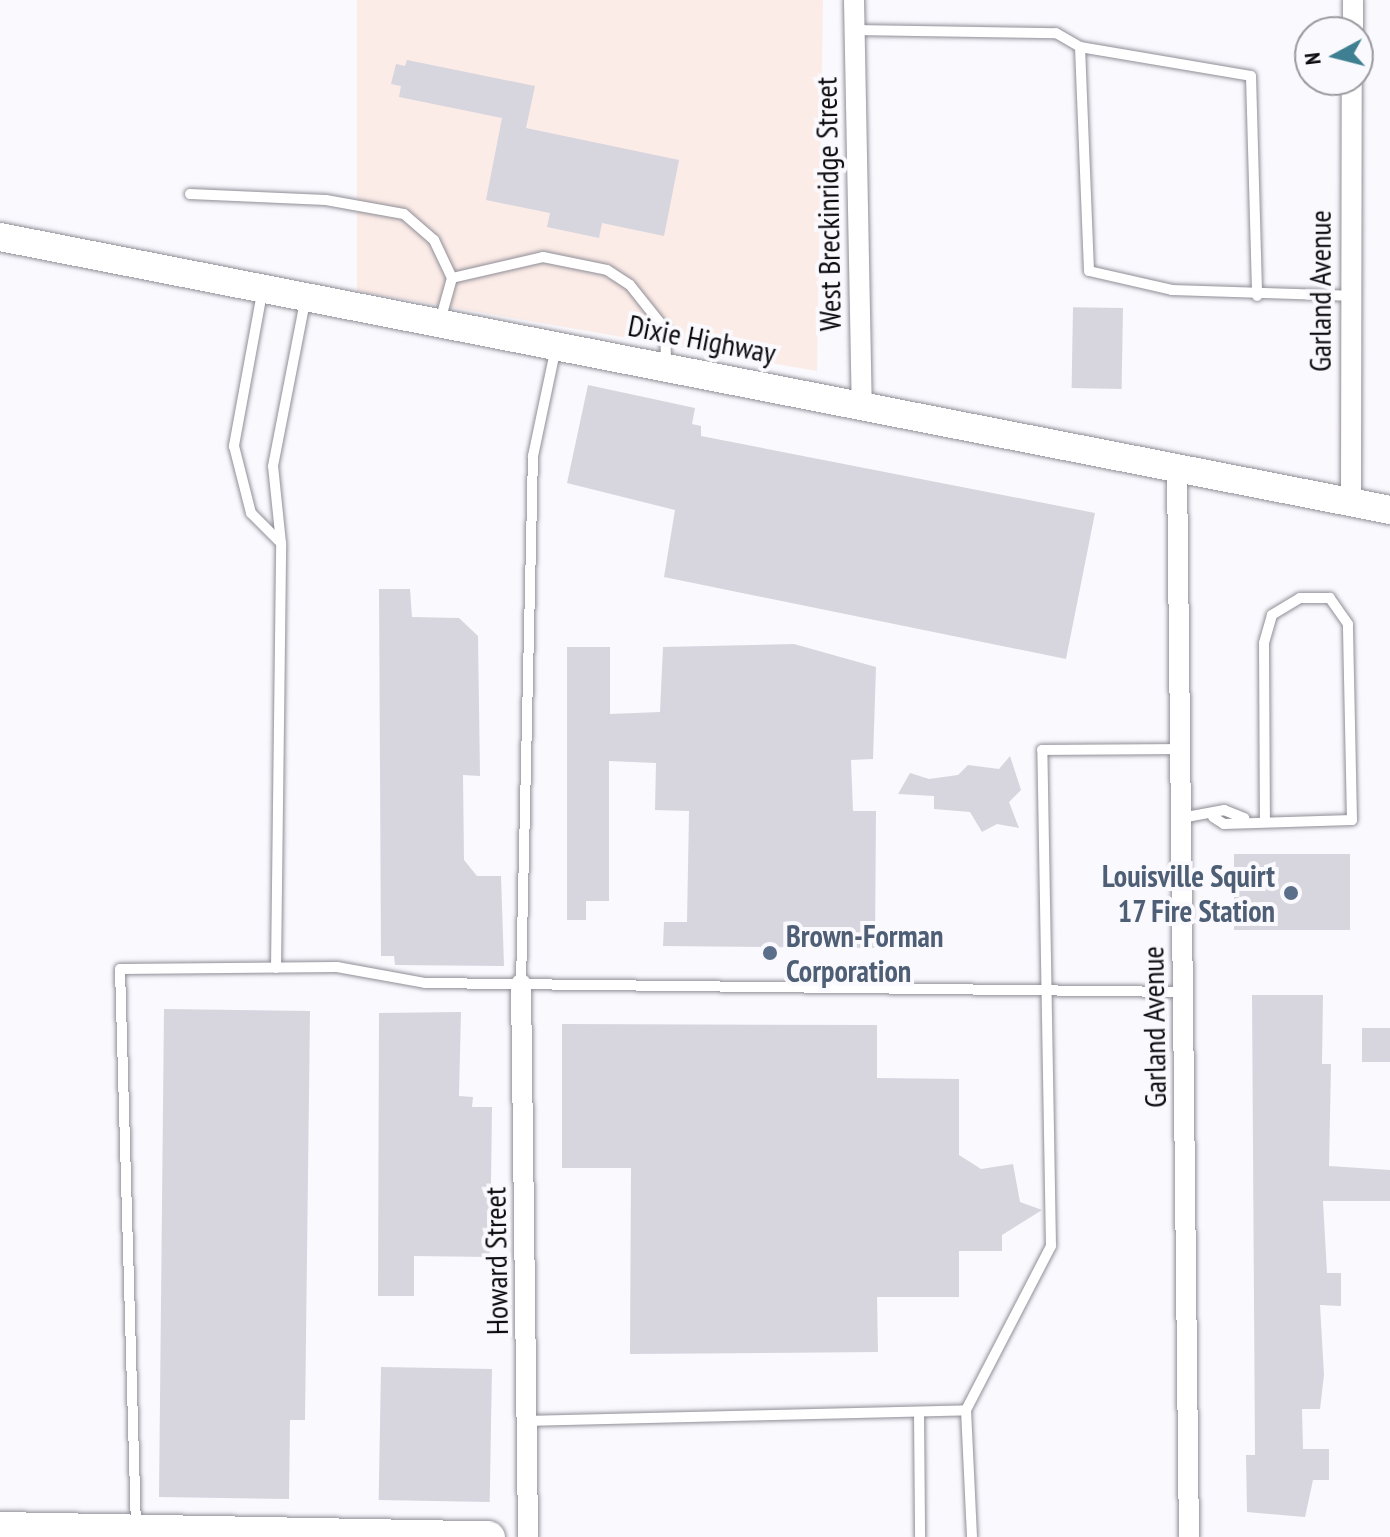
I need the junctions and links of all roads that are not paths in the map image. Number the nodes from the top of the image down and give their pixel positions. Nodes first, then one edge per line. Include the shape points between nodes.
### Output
1 (854, 0) edge
2 (854, 30) junction
3 (1080, 47) junction
4 (1352, 96) edge
5 (190, 194) dead end
6 (0, 237) edge
7 (452, 278) junction
8 (262, 293) junction
9 (1257, 296) junction
10 (1349, 296) junction
11 (305, 301) junction
12 (439, 323) junction
13 (556, 345) junction
14 (666, 367) junction
15 (862, 406) junction
16 (1177, 468) junction
17 (1351, 502) junction
18 (1390, 510) edge
19 (281, 543) junction
20 (1180, 749) junction
21 (1181, 818) junction
22 (1265, 819) junction
23 (276, 968) junction
24 (521, 984) junction
25 (1048, 990) junction
26 (1183, 992) junction
27 (966, 1410) junction
28 (919, 1413) junction
29 (529, 1421) junction
30 (0, 1528) edge
31 (136, 1530) junction
32 (489, 1537) edge
33 (528, 1537) edge
34 (920, 1537) edge
35 (972, 1537) edge
36 (1189, 1537) edge

1 - 2 street, West Breckinridge Street
2 - 3 lane via 1056,33
2 - 15 street, West Breckinridge Street
3 - 9 lane via 1251,76
3 - 9 lane via 1089,271 1172,290
4 - 10 street, Garland Avenue
5 - 7 lane via 326,200 404,214 434,240
6 - 8 street, Dixie Highway
7 - 12 lane
7 - 14 lane via 543,257 607,270 630,285 665,329
8 - 11 street, Dixie Highway
8 - 19 lane via 234,446 251,513
9 - 10 lane
10 - 17 street, Garland Avenue
11 - 12 street, Dixie Highway
11 - 19 lane via 273,466
12 - 13 street, Dixie Highway
13 - 14 street, Dixie Highway
13 - 24 lane via 533,456
14 - 15 street, Dixie Highway
15 - 16 street, Dixie Highway
16 - 17 street, Dixie Highway
16 - 20 street, Garland Avenue
17 - 18 street, Dixie Highway
19 - 23 lane
20 - 21 street, Garland Avenue
20 - 25 lane via 1042,750
21 - 22 lane via 1213,817 1224,824
21 - 26 street, Garland Avenue
22 - 22 lane via 1352,820 1348,624 1330,598 1300,598 1272,615 1264,643
23 - 24 lane
23 - 31 lane via 120,969
24 - 25 lane
24 - 29 street, Howard Street
25 - 26 lane
25 - 27 lane via 1051,1246
26 - 36 street, Garland Avenue
27 - 28 lane
27 - 35 lane
28 - 29 lane
28 - 34 lane
29 - 33 street, Howard Street
30 - 31 main road
31 - 32 main road

